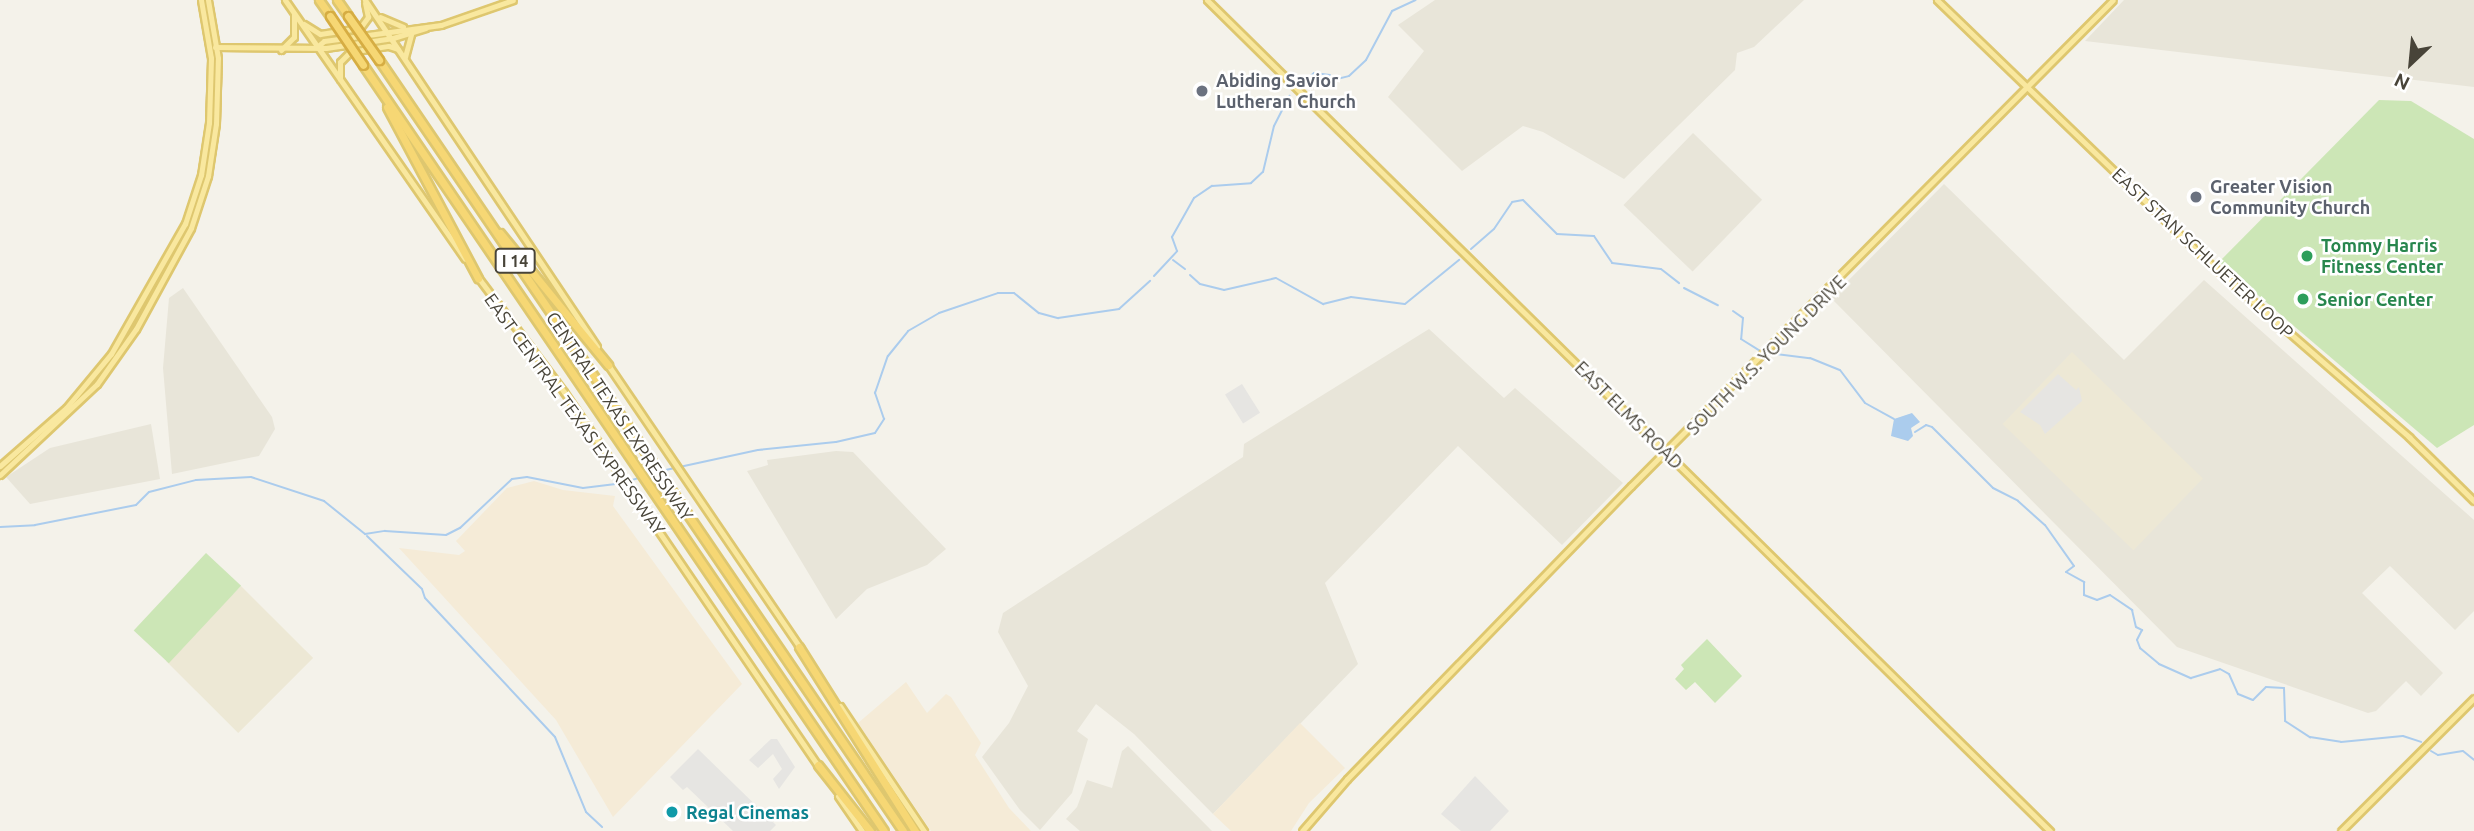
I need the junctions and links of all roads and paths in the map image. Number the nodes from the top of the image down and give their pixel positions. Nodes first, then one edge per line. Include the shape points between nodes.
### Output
1 (201, 0) edge
2 (208, 0) edge
3 (285, 0) edge
4 (319, 0) edge
5 (337, 0) edge
6 (365, 0) edge
7 (513, 0) edge
8 (1207, 0) edge
9 (1937, 0) edge
10 (2113, 0) edge
11 (293, 11) junction
12 (376, 15) junction
13 (301, 22) junction
14 (425, 27) junction
15 (406, 28) junction
16 (388, 32) junction
17 (411, 34) junction
18 (393, 38) junction
19 (214, 47) junction
20 (317, 47) junction
21 (281, 50) junction
22 (401, 51) junction
23 (405, 57) junction
24 (341, 82) junction
25 (374, 82) junction
26 (2028, 88) junction
27 (490, 224) junction
28 (478, 278) junction
29 (608, 365) junction
30 (67, 412) junction
31 (1668, 453) junction
32 (0, 466) edge
33 (0, 475) edge
34 (2474, 501) edge
35 (799, 647) junction
36 (2474, 698) edge
37 (818, 765) junction
38 (862, 831) edge
39 (870, 831) edge
40 (884, 831) edge
41 (904, 831) edge
42 (915, 831) edge
43 (924, 831) edge
44 (1302, 831) edge
45 (2050, 831) edge
46 (2342, 831) edge

1 - 19 main road
2 - 19 main road
3 - 11 main road, EAST CENTRAL TEXAS EXPRESSWAY
4 - 25 highway, CENTRAL TEXAS EXPRESSWAY / I 14, bridge
5 - 27 highway, CENTRAL TEXAS EXPRESSWAY / I 14, bridge
6 - 12 main road
6 - 13 main road via 368,17 360,28 320,34
7 - 14 main road
8 - 31 main road, EAST ELMS ROAD
9 - 26 main road, EAST STAN SCHLUETER LOOP
10 - 26 main road, SOUTH W.S. YOUNG DRIVE
11 - 13 main road, EAST CENTRAL TEXAS EXPRESSWAY
11 - 21 main road via 294,37
12 - 15 main road
12 - 16 main road
13 - 20 main road, EAST CENTRAL TEXAS EXPRESSWAY
14 - 15 main road
14 - 17 main road
15 - 16 main road
16 - 18 main road
16 - 20 main road via 324,41
17 - 18 main road
17 - 23 main road
18 - 20 main road
18 - 22 main road
19 - 21 main road
19 - 30 main road via 213,119 201,175 176,244 131,326
20 - 21 main road
20 - 24 main road, EAST CENTRAL TEXAS EXPRESSWAY
22 - 23 main road
22 - 24 main road via 389,46 349,52 338,67
23 - 29 main road
24 - 28 main road, EAST CENTRAL TEXAS EXPRESSWAY
25 - 28 highway
25 - 40 highway, CENTRAL TEXAS EXPRESSWAY / I 14
26 - 31 main road, SOUTH W.S. YOUNG DRIVE
26 - 34 main road, EAST STAN SCHLUETER LOOP via 2208,262 2409,437
27 - 29 highway
27 - 41 highway, CENTRAL TEXAS EXPRESSWAY / I 14
28 - 37 main road, EAST CENTRAL TEXAS EXPRESSWAY via 620,473
29 - 35 main road
30 - 32 main road
30 - 33 main road
31 - 44 main road, SOUTH W.S. YOUNG DRIVE via 1347,779
31 - 45 main road, EAST ELMS ROAD
35 - 42 highway
35 - 43 main road
36 - 46 main road
37 - 38 main road, EAST CENTRAL TEXAS EXPRESSWAY
37 - 39 highway

